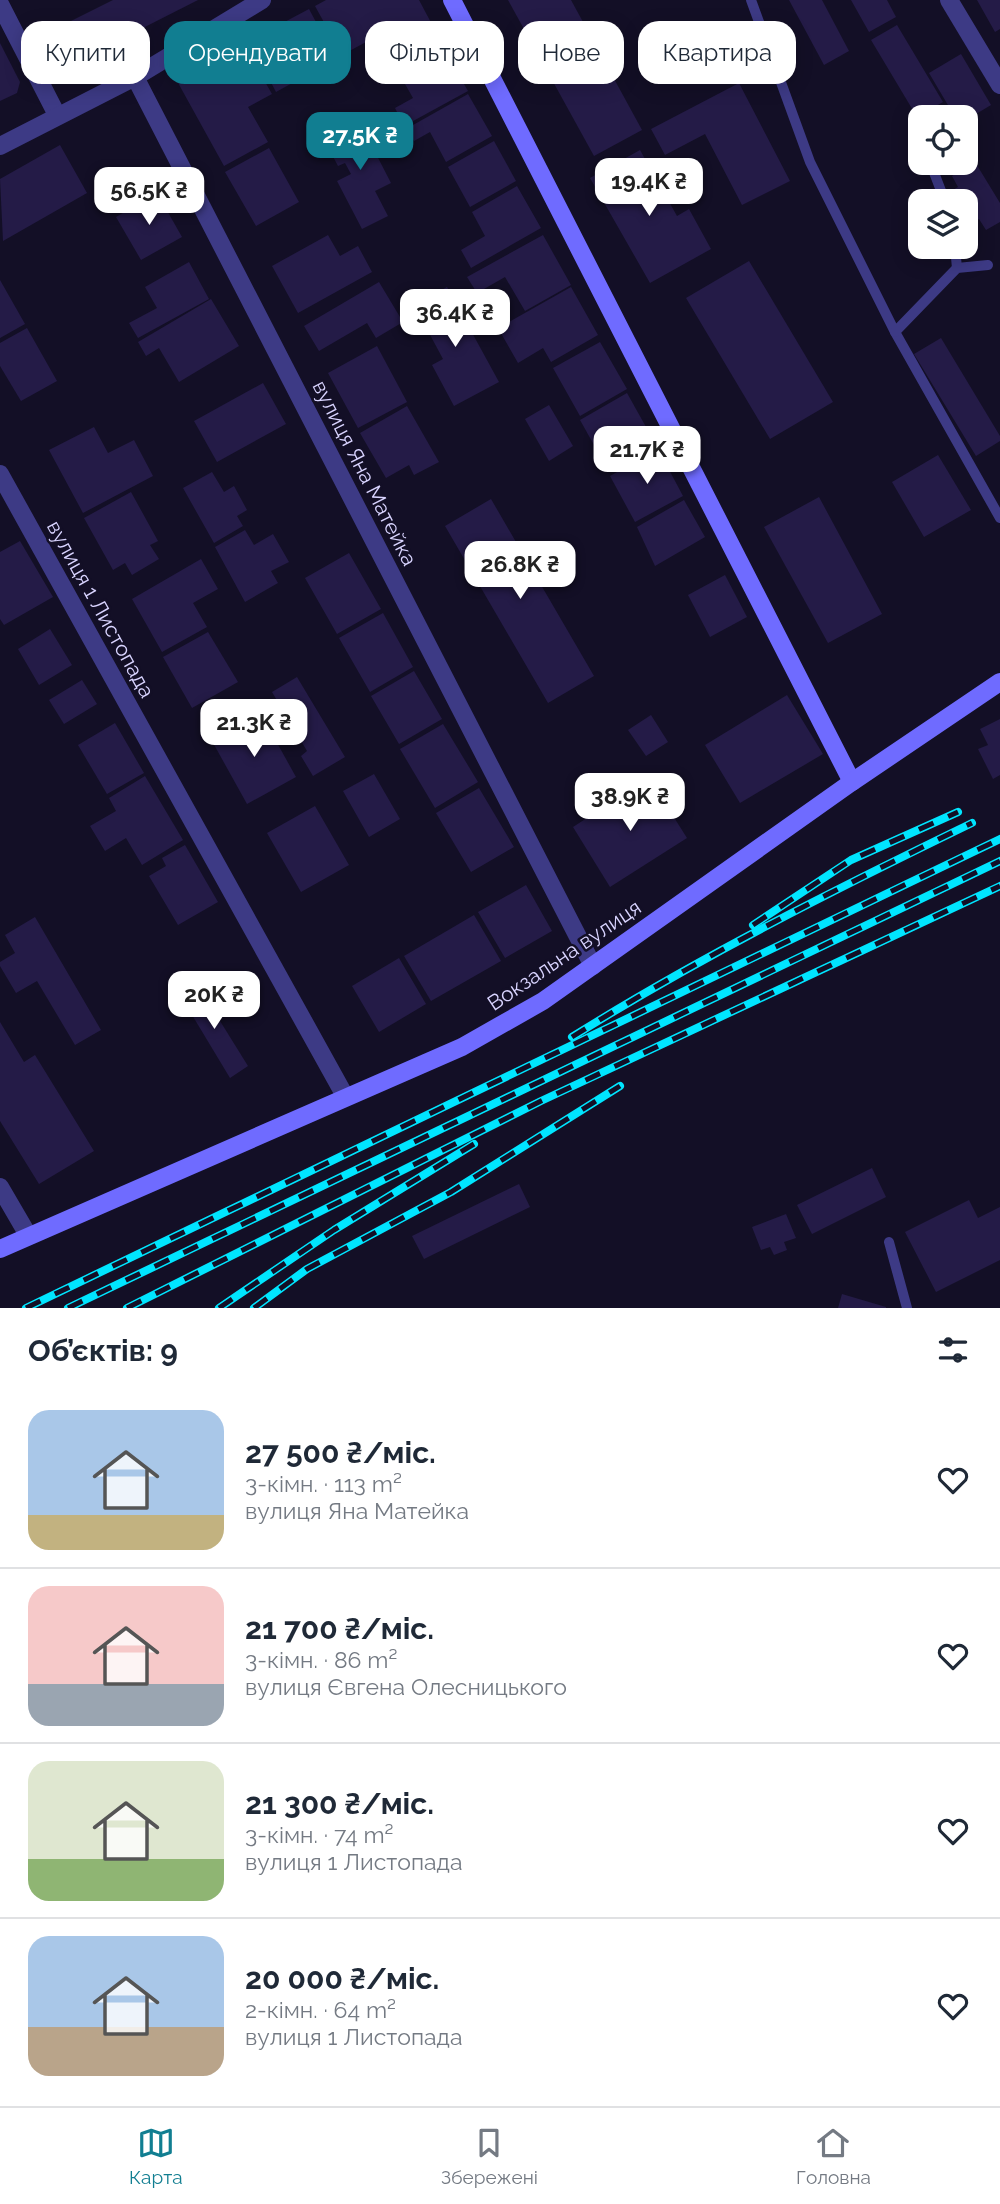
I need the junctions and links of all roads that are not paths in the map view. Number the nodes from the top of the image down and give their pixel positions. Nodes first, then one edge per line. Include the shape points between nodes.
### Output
1 (262, 0) edge
2 (452, 0) edge
3 (751, 0) edge
4 (949, 0) edge
5 (0, 4) edge
6 (150, 68) edge
7 (121, 84) edge
8 (139, 84) edge
9 (1000, 85) edge
10 (57, 115) junction
11 (0, 146) edge
12 (956, 259) edge
13 (988, 265) dead end
14 (957, 268) junction
15 (895, 332) junction
16 (0, 474) edge
17 (1000, 518) edge
18 (1000, 681) edge
19 (852, 782) junction
20 (593, 966) junction
21 (345, 1096) junction
22 (0, 1187) edge
23 (28, 1235) junction
24 (889, 1242) dead end
25 (0, 1249) edge
26 (907, 1308) edge

1 - 6 street
2 - 19 street
3 - 15 lane via 810,162
4 - 9 street
5 - 10 street
7 - 10 street
8 - 20 street, вулиця Яна Матейка
10 - 11 street
12 - 14 lane
13 - 14 lane
14 - 15 lane
15 - 17 lane
16 - 21 street, вулиця 1 Листопада
18 - 19 street, Вокзальна вулиця
19 - 20 street, Вокзальна вулиця
20 - 21 street, Вокзальна вулиця via 462,1047
21 - 23 street, Вокзальна вулиця
22 - 23 street
23 - 25 street, Вокзальна вулиця
24 - 26 lane

